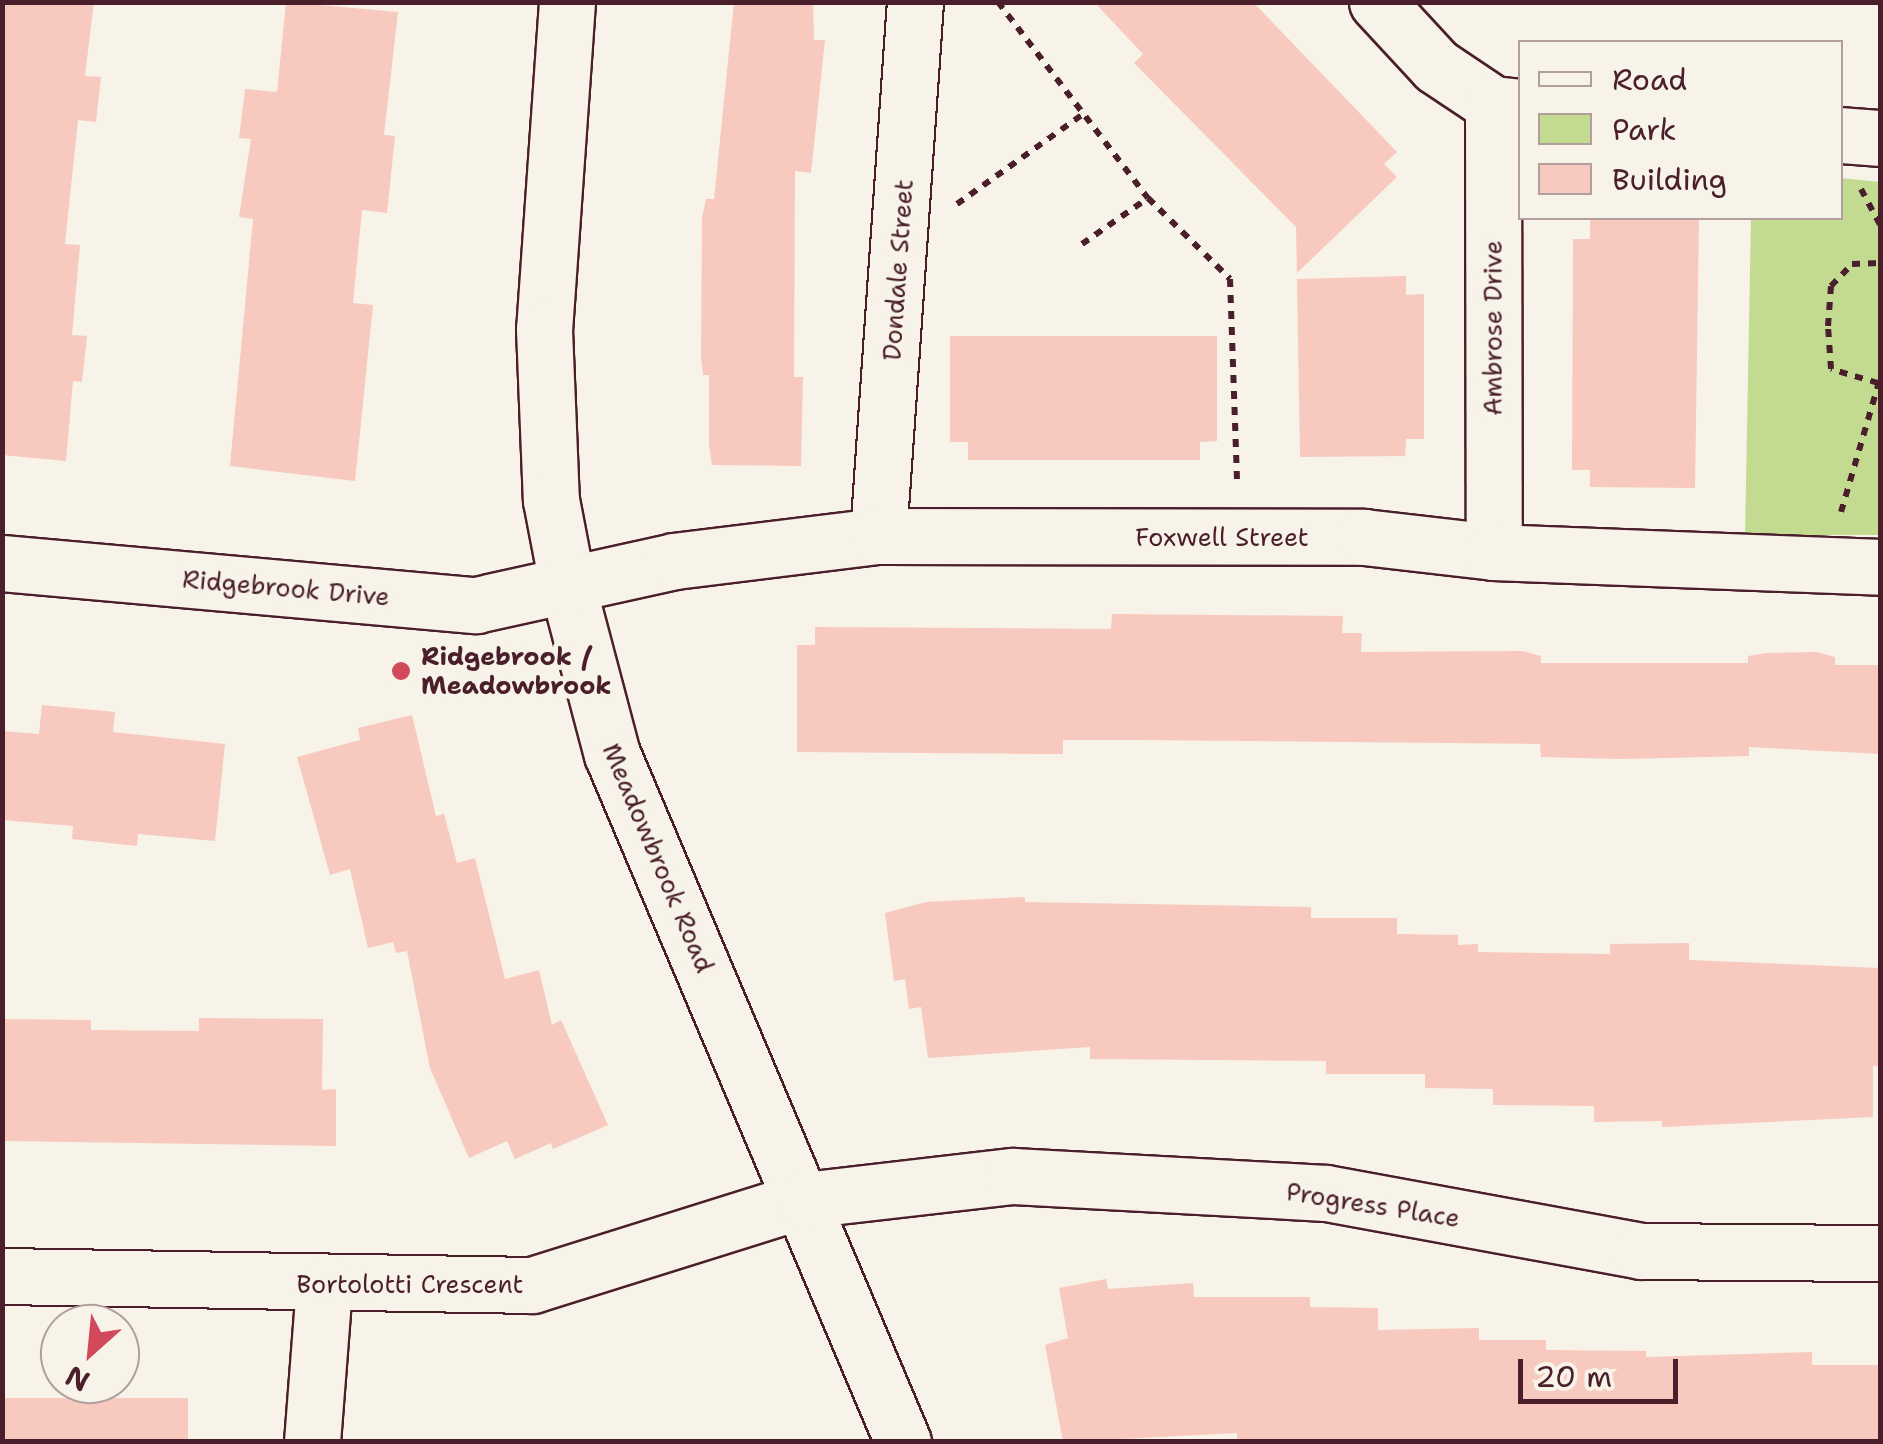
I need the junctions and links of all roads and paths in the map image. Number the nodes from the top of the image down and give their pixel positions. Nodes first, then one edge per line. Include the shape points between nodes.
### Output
1 (567, 2) edge
2 (914, 2) edge
3 (998, 2) edge
4 (1377, 2) edge
5 (1507, 106) edge
6 (1082, 116) junction
7 (1843, 134) edge
8 (1880, 138) edge
9 (1148, 198) junction
10 (1082, 244) dead end
11 (900, 245) junction
12 (1880, 262) edge
13 (1879, 381) edge
14 (878, 536) junction
15 (1239, 538) junction
16 (1494, 552) junction
17 (2, 563) edge
18 (1855, 567) edge
19 (568, 588) junction
20 (804, 1200) junction
21 (1880, 1252) edge
22 (2, 1276) edge
23 (324, 1284) junction
24 (312, 1442) edge
25 (902, 1442) edge

1 - 19 street, Meadowbrook Road via 544,329 551,500
2 - 11 street, Dondale Street
3 - 6 path
4 - 5 street via 1436,66
5 - 16 street, Ambrose Drive
6 - 9 path
6 - 11 path
7 - 8 street
9 - 10 path
9 - 15 path via 1230,279
11 - 14 street, Dondale Street
12 - 13 path via 1852,264 1831,286 1828,326 1831,369
13 - 18 path
14 - 15 street, Foxwell Street
14 - 19 street, Foxwell Street via 674,561
15 - 16 street, Foxwell Street via 1364,537
16 - 18 street, Foxwell Street
17 - 19 street, Ridgebrook Drive via 476,605
19 - 20 street, Meadowbrook Road via 612,754
20 - 21 street, Progress Place via 1013,1176 1326,1193 1642,1252
20 - 23 street, Bortolotti Crescent via 532,1285
20 - 25 street, Meadowbrook Road
22 - 23 street, Bortolotti Crescent
23 - 24 street

